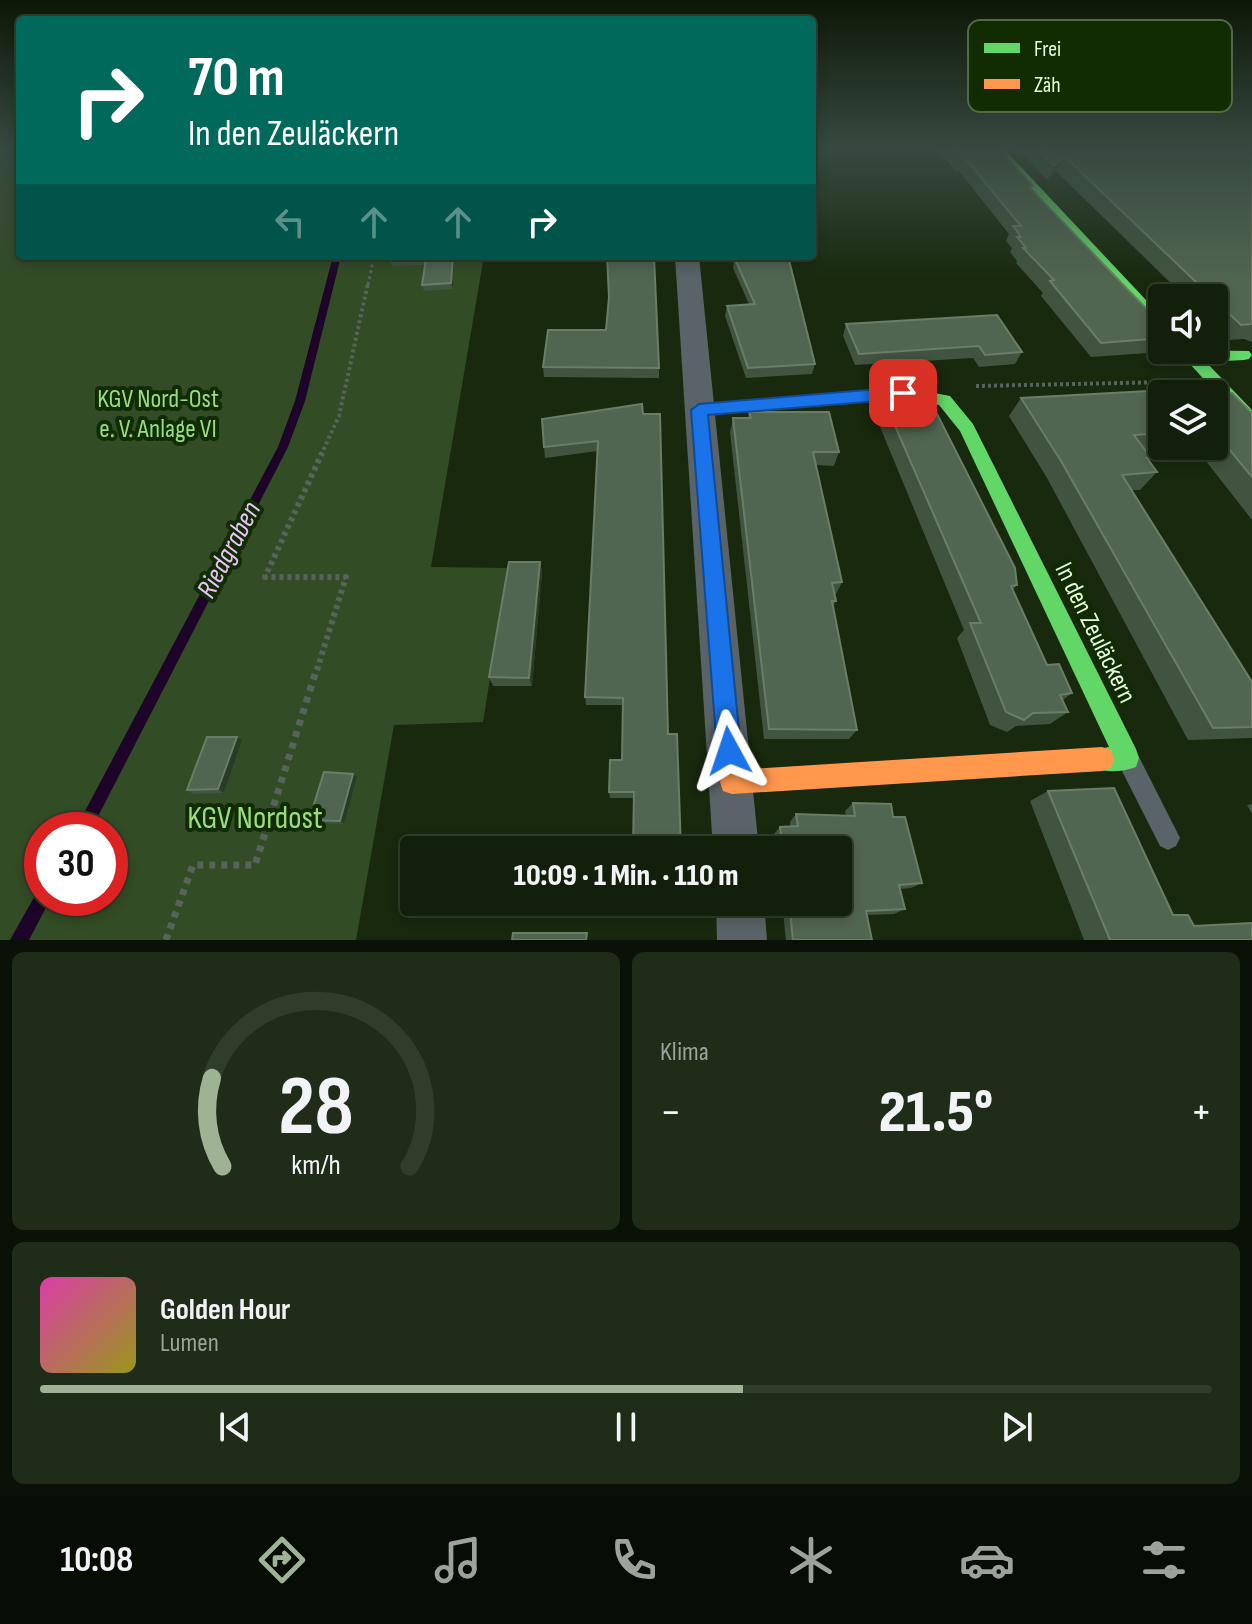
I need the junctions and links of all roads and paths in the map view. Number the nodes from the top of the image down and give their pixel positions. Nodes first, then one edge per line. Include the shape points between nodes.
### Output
1 (1038, 193) edge
2 (373, 260) edge
3 (687, 260) edge
4 (1148, 311) edge
5 (1228, 355) edge
6 (1244, 355) dead end
7 (1197, 364) edge
8 (1211, 379) junction
9 (944, 400) junction
10 (699, 410) junction
11 (1252, 421) edge
12 (1127, 758) junction
13 (732, 782) junction
14 (735, 836) edge
15 (1168, 838) dead end
16 (741, 916) edge
17 (166, 940) edge
18 (742, 940) edge

1 - 4 street
2 - 17 path via 339,416 265,577 346,577 255,865 193,865
3 - 10 street
5 - 6 street
7 - 8 street
8 - 9 path via 1115,387 961,387
8 - 11 street
9 - 10 street via 903,393
9 - 12 street, In den Zeuläckern via 967,428
10 - 13 street
12 - 13 street
12 - 15 lane
13 - 14 street
16 - 18 street

